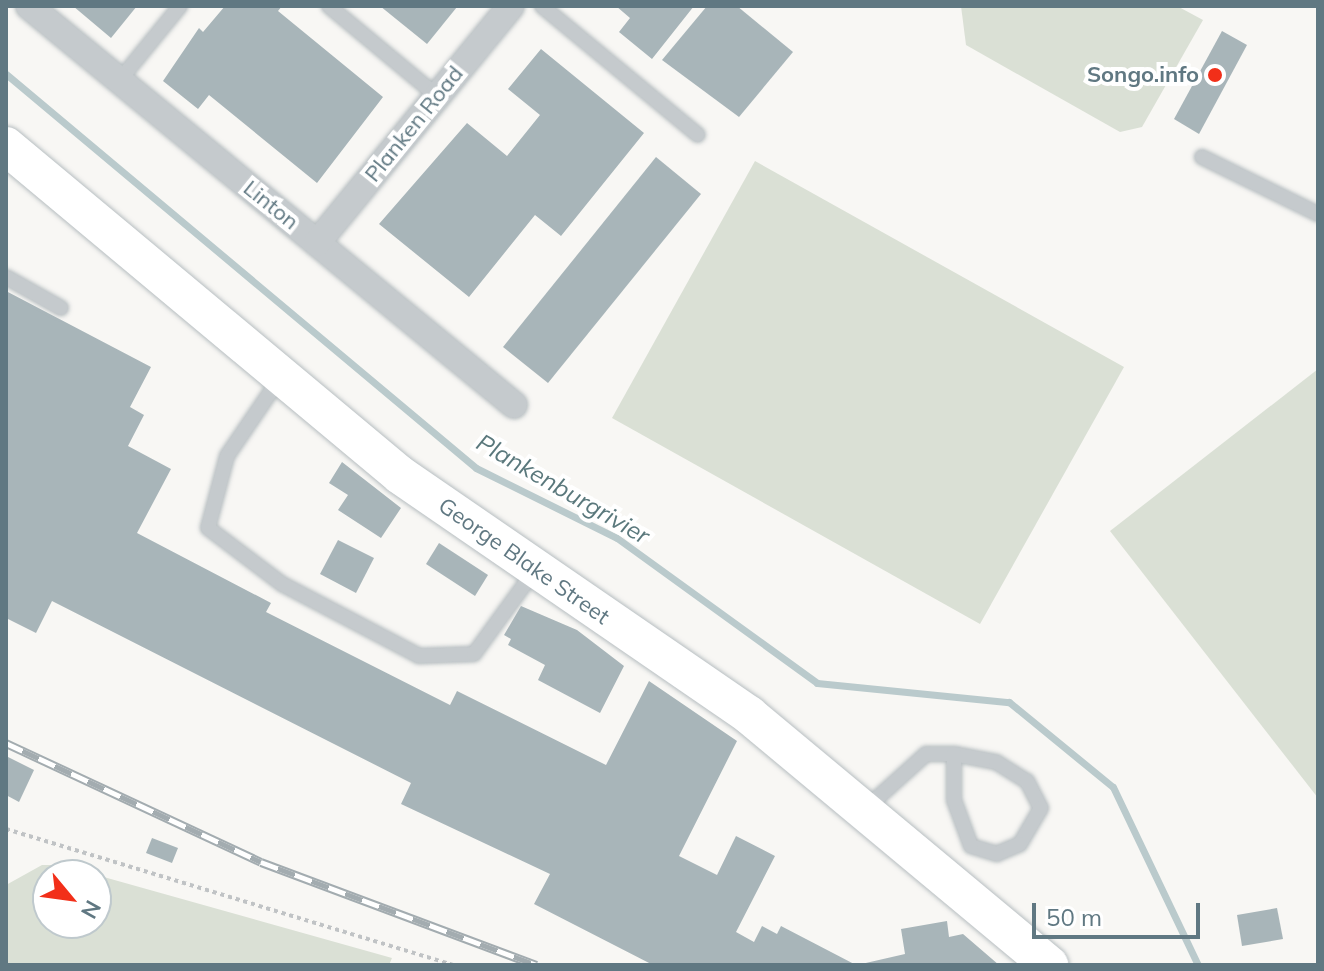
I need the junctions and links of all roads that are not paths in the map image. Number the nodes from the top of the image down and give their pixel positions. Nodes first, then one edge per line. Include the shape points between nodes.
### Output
1 (29, 6) edge
2 (180, 6) edge
3 (329, 6) edge
4 (511, 6) edge
5 (542, 6) edge
6 (119, 81) junction
7 (437, 96) junction
8 (698, 135) dead end
9 (6, 146) edge
10 (1202, 157) dead end
11 (1318, 214) edge
12 (317, 243) junction
13 (6, 277) edge
14 (61, 308) dead end
15 (283, 375) junction
16 (514, 405) dead end
17 (535, 569) junction
18 (954, 754) junction
19 (864, 810) junction
20 (1049, 965) edge

1 - 6 street, Linton
2 - 6 lane
3 - 7 lane
4 - 7 street, Planken Road
5 - 8 lane
6 - 12 street, Linton
7 - 12 street, Planken Road
9 - 15 street, George Blake Street
10 - 11 lane
12 - 16 street, Linton
13 - 14 lane
15 - 17 street, George Blake Street via 400,475
15 - 17 lane via 227,456 208,528 282,584 419,656 474,654
17 - 19 street, George Blake Street via 749,715
18 - 18 lane via 996,762 1027,781 1041,808 1020,844 997,854 971,846 954,800
18 - 19 lane via 926,754
19 - 20 street, George Blake Street

